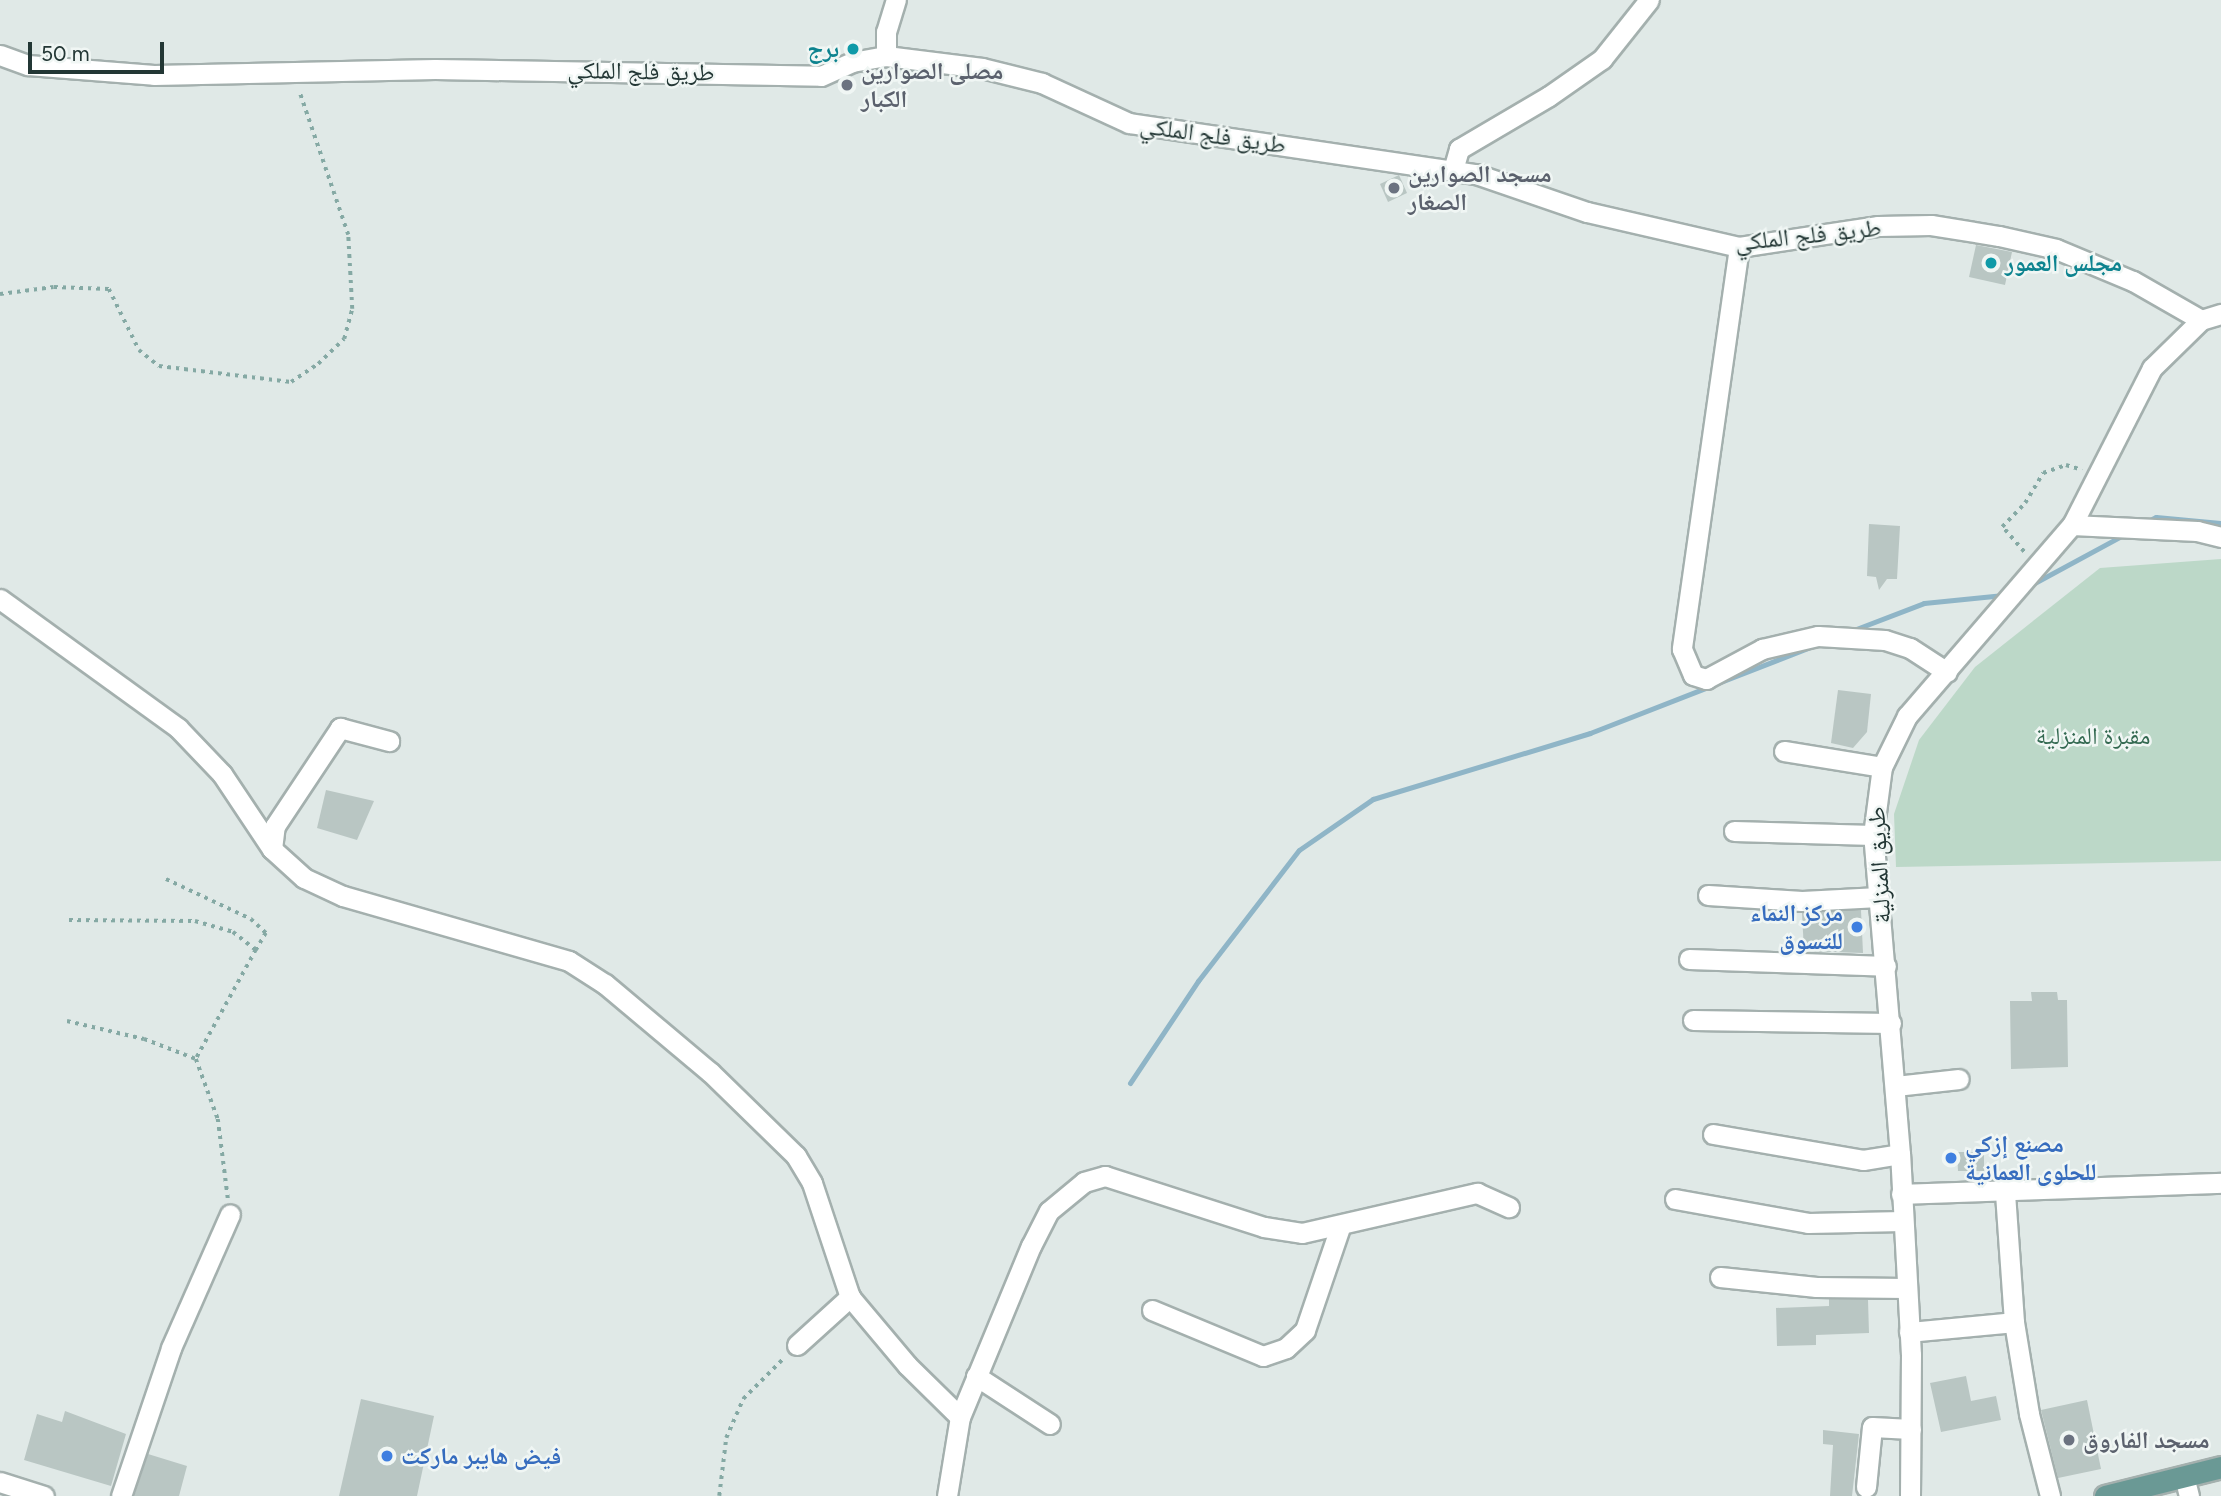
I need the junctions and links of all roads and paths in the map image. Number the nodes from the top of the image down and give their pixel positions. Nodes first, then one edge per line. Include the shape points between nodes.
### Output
1 (897, 0) edge
2 (1649, 0) edge
3 (0, 55) edge
4 (886, 56) junction
5 (293, 74) junction
6 (1453, 170) junction
7 (1739, 247) junction
8 (0, 294) edge
9 (2221, 314) edge
10 (2201, 320) junction
11 (2097, 474) junction
12 (2072, 525) junction
13 (2221, 537) edge
14 (2038, 568) junction
15 (0, 599) edge
16 (1947, 671) junction
17 (389, 741) dead end
18 (1784, 751) dead end
19 (1882, 766) junction
20 (1734, 831) dead end
21 (1873, 835) junction
22 (272, 849) junction
23 (166, 879) dead end
24 (1708, 895) dead end
25 (1879, 897) junction
26 (69, 920) dead end
27 (256, 950) junction
28 (1689, 959) dead end
29 (1886, 966) junction
30 (1693, 1020) dead end
31 (67, 1021) dead end
32 (1891, 1023) junction
33 (196, 1059) junction
34 (1959, 1079) dead end
35 (1896, 1086) junction
36 (1713, 1134) dead end
37 (1900, 1154) junction
38 (2221, 1183) edge
39 (2005, 1193) junction
40 (1901, 1194) junction
41 (1675, 1199) dead end
42 (1509, 1207) dead end
43 (230, 1214) joint
44 (1903, 1221) junction
45 (1340, 1227) junction
46 (1720, 1277) dead end
47 (1906, 1288) junction
48 (850, 1297) junction
49 (1152, 1310) dead end
50 (2014, 1322) junction
51 (1909, 1332) junction
52 (797, 1345) joint
53 (976, 1376) junction
54 (960, 1417) junction
55 (1050, 1423) dead end
56 (1911, 1429) junction
57 (2221, 1467) edge
58 (0, 1482) edge
59 (2186, 1486) edge
60 (1866, 1488) dead end
61 (44, 1496) edge
62 (121, 1496) edge
63 (719, 1496) edge
64 (947, 1496) edge
65 (1910, 1496) edge
66 (2050, 1496) edge
67 (2105, 1496) edge

1 - 4 street via 886,32
2 - 6 street via 1602,59 1459,149
3 - 5 street, طريق فلج الملكي via 28,65 154,75
4 - 5 street, طريق فلج الملكي via 852,62 821,76 435,69
4 - 6 street, طريق فلج الملكي via 982,68 1042,83 1129,123
5 - 8 path via 348,234 352,309 344,339 318,365 291,382 159,366 139,349 109,289 54,288
6 - 7 street, طريق فلج الملكي via 1587,212
7 - 10 street, طريق فلج الملكي via 1878,226 1931,225 2056,249 2171,300
7 - 16 street via 1682,649 1693,675 1706,679 1762,649 1818,636 1898,643
9 - 10 street, طريق المنزلية
10 - 11 street, طريق المنزلية via 2152,368
11 - 12 street, طريق المنزلية
11 - 14 path via 2066,465 2043,473 2025,503 2002,527
12 - 13 street via 2197,531
12 - 14 street, طريق المنزلية
14 - 16 street, طريق المنزلية
15 - 22 street via 178,728 222,774
16 - 19 street, طريق المنزلية via 1907,716
17 - 22 street via 340,728 275,826
18 - 19 street
19 - 21 street, طريق المنزلية
20 - 21 street
21 - 25 street, طريق المنزلية
22 - 48 street via 304,878 343,896 523,945 569,961 605,984 710,1072 796,1156 812,1183
23 - 27 path via 251,919 266,933
24 - 25 street via 1802,901
25 - 29 street, طريق المنزلية
26 - 27 path via 195,921 233,932
27 - 33 path
28 - 29 street
29 - 32 street, طريق المنزلية
30 - 32 street
31 - 33 path via 144,1039
32 - 35 street, طريق المنزلية
33 - 43 path via 218,1119
34 - 35 street
35 - 37 street, طريق المنزلية
36 - 37 street via 1863,1160
37 - 40 street, طريق المنزلية
38 - 39 street
39 - 40 street
39 - 50 street
40 - 44 street, طريق المنزلية
41 - 44 street via 1808,1223
42 - 45 street via 1477,1193
43 - 62 street via 171,1348
44 - 47 street, طريق المنزلية
45 - 49 street via 1305,1330 1286,1348 1263,1356
45 - 53 street via 1302,1233 1264,1227 1105,1176 1084,1182 1049,1211
46 - 47 street via 1816,1287
47 - 51 street, طريق المنزلية
48 - 52 street
48 - 54 street via 907,1365
50 - 51 street
50 - 66 street via 2029,1414
51 - 56 street, طريق المنزلية
52 - 63 path via 743,1399 726,1438
53 - 54 street
53 - 55 street
54 - 64 street
56 - 60 street via 1872,1427
56 - 65 street, طريق المنزلية
57 - 59 main road
58 - 61 street
59 - 67 main road

